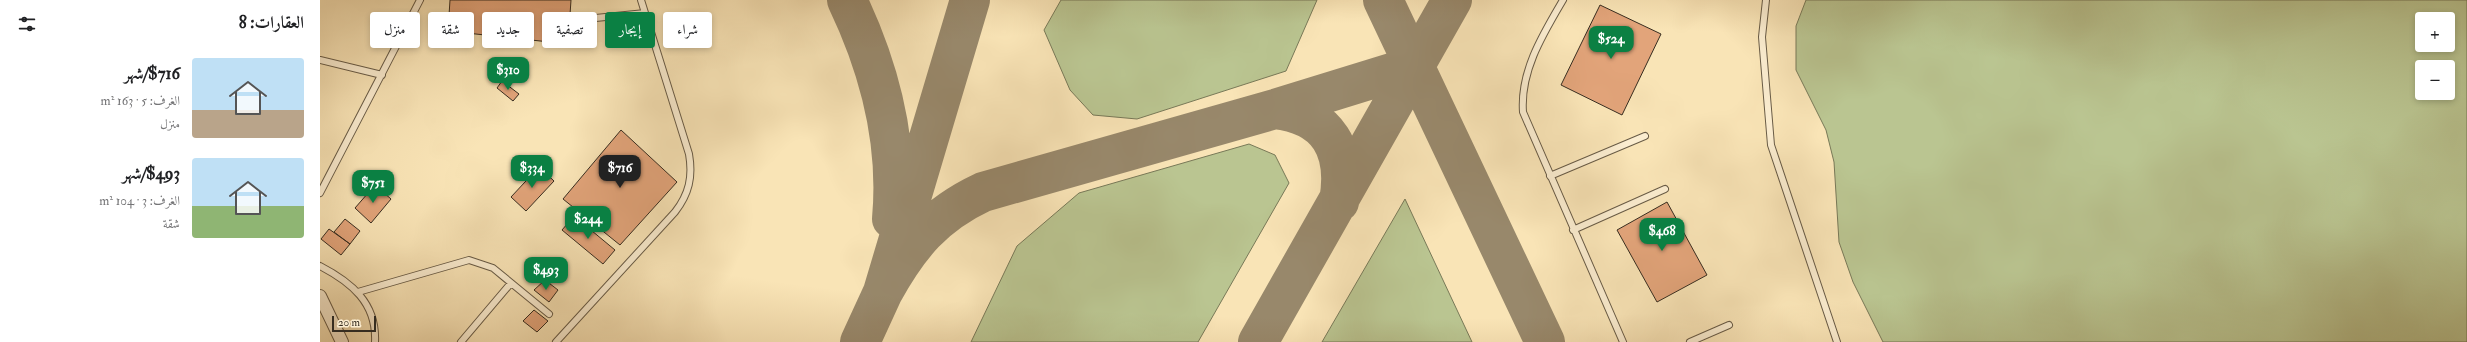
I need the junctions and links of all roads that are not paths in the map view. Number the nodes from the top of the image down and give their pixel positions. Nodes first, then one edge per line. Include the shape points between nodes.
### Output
1 (420, 0) edge
2 (641, 0) edge
3 (1563, 0) edge
4 (1766, 0) edge
5 (645, 12) edge
6 (655, 45) edge
7 (320, 60) edge
8 (382, 75) junction
9 (1646, 136) dead end
10 (1550, 176) junction
11 (1665, 189) dead end
12 (320, 192) edge
13 (1574, 230) junction
14 (320, 266) edge
15 (511, 283) junction
16 (358, 292) junction
17 (320, 296) edge
18 (549, 314) dead end
19 (1729, 325) dead end
20 (342, 342) edge
21 (375, 342) edge
22 (461, 342) edge
23 (556, 342) edge
24 (1623, 342) edge
25 (1690, 342) edge
26 (1837, 342) edge

1 - 8 lane
2 - 5 lane
3 - 10 lane via 1541,38 1523,89 1523,112
4 - 26 lane via 1762,37 1771,145
6 - 23 lane via 689,154 691,179 688,191 675,212
7 - 8 lane
8 - 12 lane
9 - 10 lane
10 - 13 lane
11 - 13 lane
13 - 24 lane
14 - 16 lane via 343,278
15 - 16 lane via 485,264 469,260
15 - 18 lane
15 - 22 lane
16 - 21 lane via 372,318
17 - 20 street
19 - 25 lane

